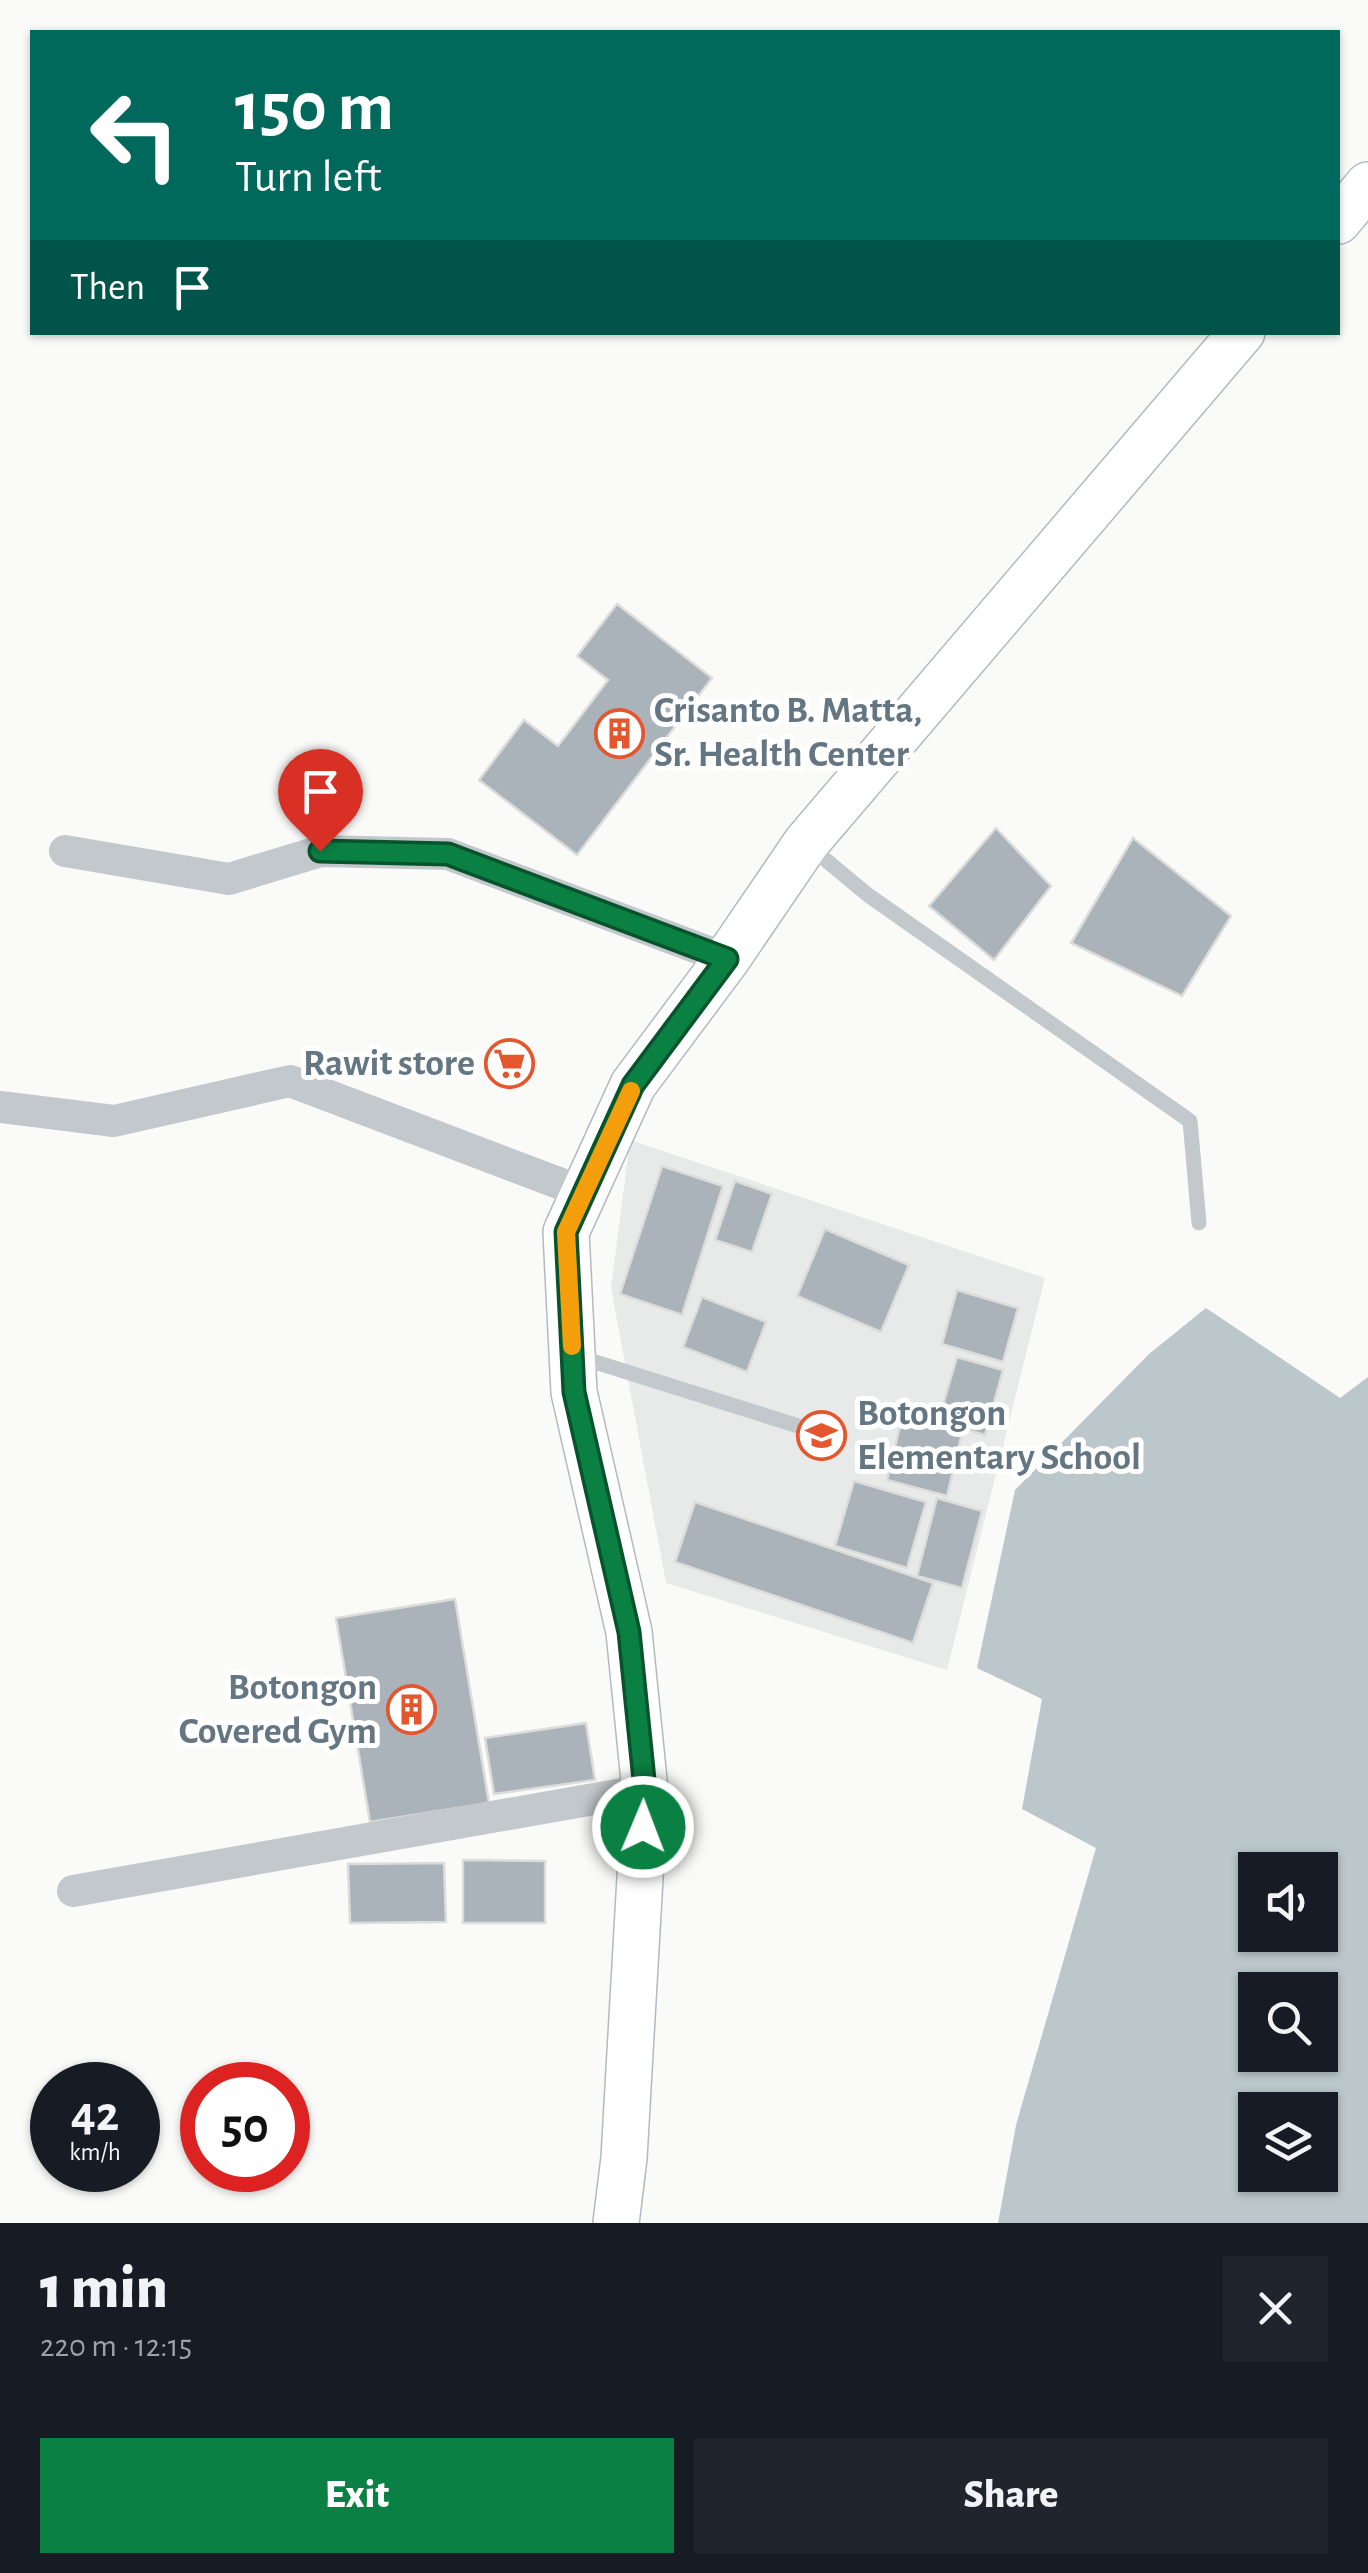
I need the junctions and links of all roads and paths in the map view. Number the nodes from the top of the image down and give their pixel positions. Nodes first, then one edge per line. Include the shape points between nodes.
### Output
1 (1368, 185) edge
2 (1340, 219) edge
3 (1239, 335) edge
4 (806, 843) junction
5 (64, 852) dead end
6 (727, 959) junction
7 (0, 1107) edge
8 (584, 1193) junction
9 (1199, 1223) dead end
10 (572, 1355) junction
11 (827, 1435) dead end
12 (645, 1790) junction
13 (73, 1892) dead end
14 (616, 2223) edge

1 - 2 main road
3 - 4 main road
4 - 6 main road
4 - 9 lane via 868,895 1190,1121
5 - 6 street via 229,879 320,851 448,854
6 - 8 main road via 633,1085
7 - 8 street via 114,1121 290,1081
8 - 10 main road via 566,1232
10 - 11 lane
10 - 12 main road via 574,1392 629,1632
12 - 13 street
12 - 14 main road

